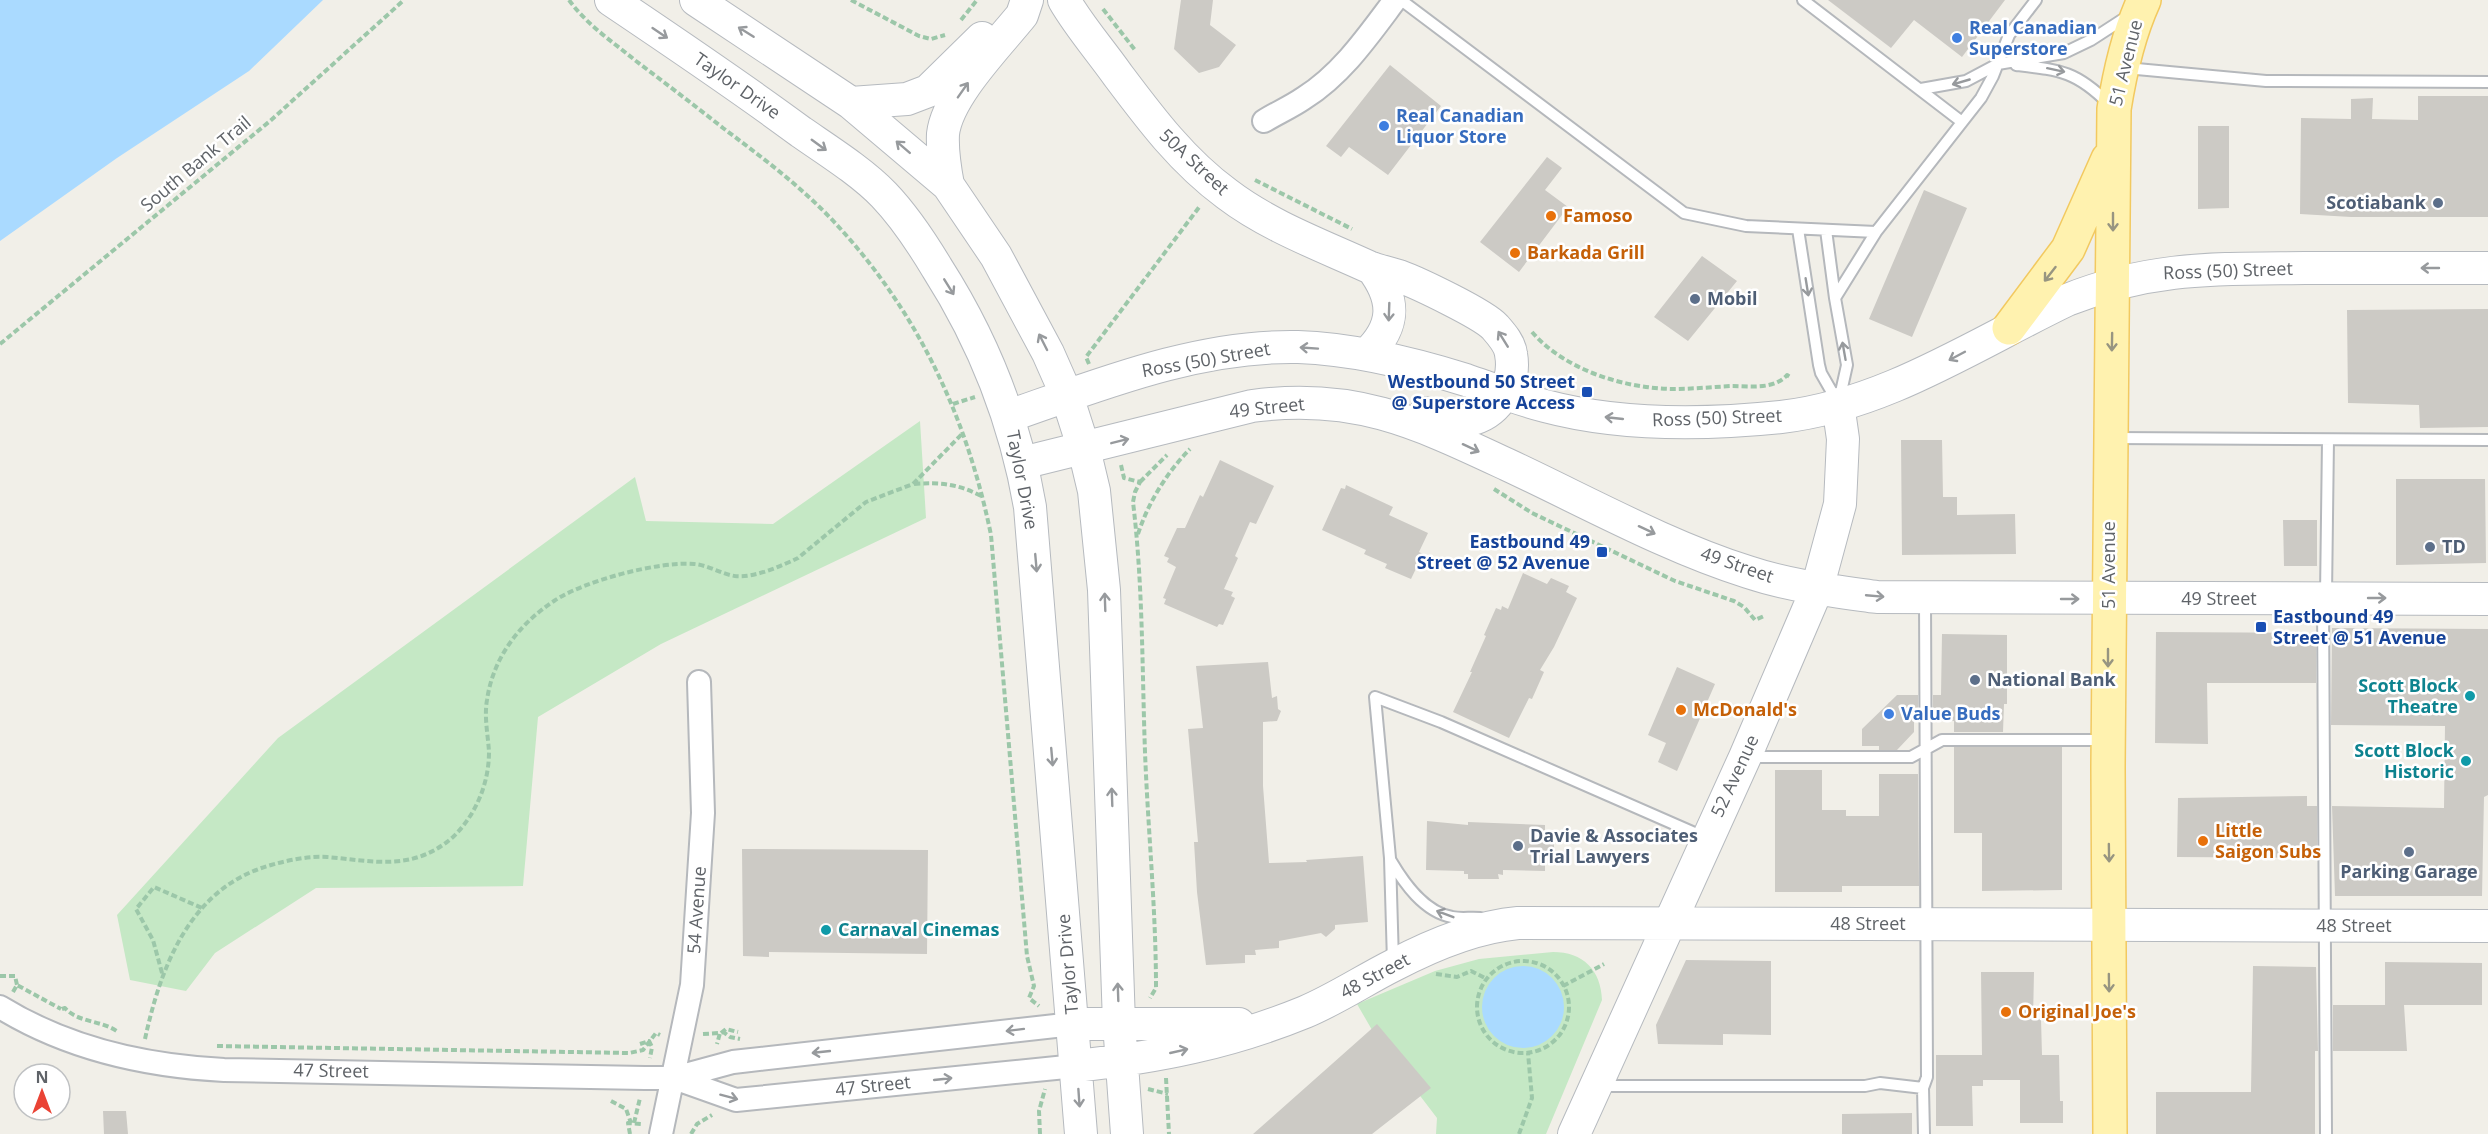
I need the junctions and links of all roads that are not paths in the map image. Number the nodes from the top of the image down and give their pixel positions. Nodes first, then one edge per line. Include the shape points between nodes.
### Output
1 (611, 0) edge
2 (696, 0) edge
3 (1021, 0) edge
4 (1027, 0) edge
5 (1064, 0) edge
6 (1395, 0) edge
7 (1401, 0) edge
8 (1803, 0) edge
9 (2036, 0) edge
10 (2142, 4) edge
11 (1998, 64) junction
12 (2121, 67) junction
13 (2488, 82) edge
14 (1921, 89) junction
15 (851, 103) junction
16 (2114, 109) junction
17 (1264, 121) dead end
18 (1962, 122) junction
19 (2114, 147) junction
20 (948, 186) junction
21 (1798, 229) junction
22 (1826, 230) junction
23 (1876, 232) junction
24 (1372, 268) junction
25 (2488, 268) edge
26 (2114, 284) junction
27 (1835, 298) junction
28 (2009, 328) junction
29 (1367, 354) junction
30 (1505, 394) junction
31 (1067, 396) junction
32 (1838, 404) junction
33 (1348, 405) junction
34 (1009, 416) junction
35 (2110, 438) junction
36 (2328, 440) junction
37 (2488, 440) edge
38 (1084, 449) junction
39 (1022, 463) junction
40 (1817, 589) junction
41 (1924, 597) junction
42 (2324, 598) junction
43 (2109, 599) junction
44 (2488, 599) edge
45 (699, 682) dead end
46 (2108, 740) junction
47 (1927, 747) junction
48 (1745, 757) junction
49 (1707, 838) junction
50 (1390, 858) junction
51 (1668, 923) junction
52 (1502, 924) junction
53 (1927, 924) junction
54 (2109, 925) junction
55 (2324, 926) junction
56 (2488, 926) edge
57 (1393, 965) junction
58 (0, 1007) edge
59 (1119, 1023) junction
60 (1073, 1024) junction
61 (1270, 1024) junction
62 (1122, 1061) junction
63 (1076, 1066) junction
64 (674, 1078) junction
65 (1595, 1086) junction
66 (1923, 1088) junction
67 (661, 1134) edge
68 (1081, 1134) edge
69 (1127, 1134) edge
70 (1574, 1134) edge
71 (1924, 1134) edge
72 (2110, 1134) edge
73 (2326, 1134) edge

1 -> 34 main road, Taylor Drive via 728,79 884,194 917,236 963,309
15 -> 2 main road
3 - 15 main road via 928,91 907,99
20 -> 4 main road via 943,154 951,109 960,92 1022,15
5 - 24 main road, 50A Street via 1157,127 1215,185 1258,214
6 - 17 street via 1334,75 1305,98
7 - 21 lane via 1684,213 1746,226
8 - 14 lane
9 - 11 lane via 2009,35
10 - 11 lane via 2110,29 2064,53
10 - 12 main road, 51 Avenue
11 -> 14 lane via 1966,81
11 -> 16 lane via 2068,73 2091,86
11 - 18 lane via 1981,98
12 - 13 lane via 2266,81
12 - 16 main road, 51 Avenue
14 - 18 lane
20 -> 15 main road
16 - 19 main road, 51 Avenue
18 - 23 lane
19 -> 26 main road, 51 Avenue
19 -> 28 main road via 2068,249
31 -> 20 main road via 996,256
21 - 22 lane
21 -> 32 lane via 1819,365
22 - 23 lane
22 - 27 lane
23 - 27 lane
24 -> 29 main road via 1386,286 1390,314 1379,342
30 -> 24 main road, 50A Street via 1512,354 1493,324 1401,276
25 -> 26 main road, Ross (50) Street via 2198,269
26 - 28 main road, Ross (50) Street via 2067,300
26 -> 35 main road, 51 Avenue
32 -> 27 lane via 1847,365
28 -> 32 main road, Ross (50) Street via 1914,378
29 - 30 main road, Ross (50) Street
29 -> 31 main road, Ross (50) Street via 1299,347 1257,348 1141,371
32 -> 30 main road, Ross (50) Street via 1723,422 1647,421 1590,416
30 - 33 main road via 1483,416 1462,421 1395,405
31 - 34 main road, Ross (50) Street
31 - 38 main road
32 - 40 main road, 52 Avenue via 1844,439 1840,504
38 -> 33 main road, 49 Street via 1252,406 1283,402
33 -> 40 main road, 49 Street via 1430,429 1675,544 1748,573
34 - 39 main road, Taylor Drive
35 - 36 lane
35 - 43 main road, 51 Avenue
36 - 37 lane
36 - 42 lane
38 - 39 main road, 49 Street
59 -> 38 main road via 1104,590 1094,491
39 -> 60 main road, Taylor Drive via 1035,552
40 -> 41 main road, 49 Street via 1877,597
40 - 48 main road, 52 Avenue
41 -> 43 main road, 49 Street
41 - 47 lane
42 - 43 main road, 49 Street
42 -> 44 main road, 49 Street
42 - 55 lane
43 -> 46 main road, 51 Avenue
45 - 64 street, 54 Avenue via 703,824 690,1001
46 - 47 lane via 1942,740
46 -> 54 main road, 51 Avenue
47 - 48 lane via 1911,757
47 - 53 lane
48 - 49 main road, 52 Avenue
49 - 50 lane via 1375,697
49 - 51 main road, 52 Avenue
52 -> 50 lane via 1443,915 1412,891
50 - 57 lane
51 - 52 main road, 48 Street
51 - 53 main road, 48 Street
51 - 65 main road, 52 Avenue
52 - 57 main road, 48 Street via 1447,941
53 - 54 main road, 48 Street
53 - 66 lane via 1927,1077
54 - 55 main road, 48 Street
54 -> 72 main road, 51 Avenue
55 - 56 main road, 48 Street
55 - 73 lane
57 - 61 main road, 48 Street via 1331,1000
58 - 64 street, 47 Street via 44,1030 102,1052 186,1067
59 - 60 main road, 48 Street
59 - 61 main road, 48 Street
59 - 62 main road
60 - 63 main road, Taylor Drive
60 -> 64 street, 47 Street via 733,1062
62 -> 61 main road, 48 Street via 1226,1040
62 - 63 main road, 48 Street
62 - 69 main road
64 -> 63 street, 47 Street via 736,1100
63 -> 68 main road, Taylor Drive
64 - 67 street, 54 Avenue
65 - 66 lane via 1880,1083
65 - 70 main road, 52 Avenue
66 - 71 lane

